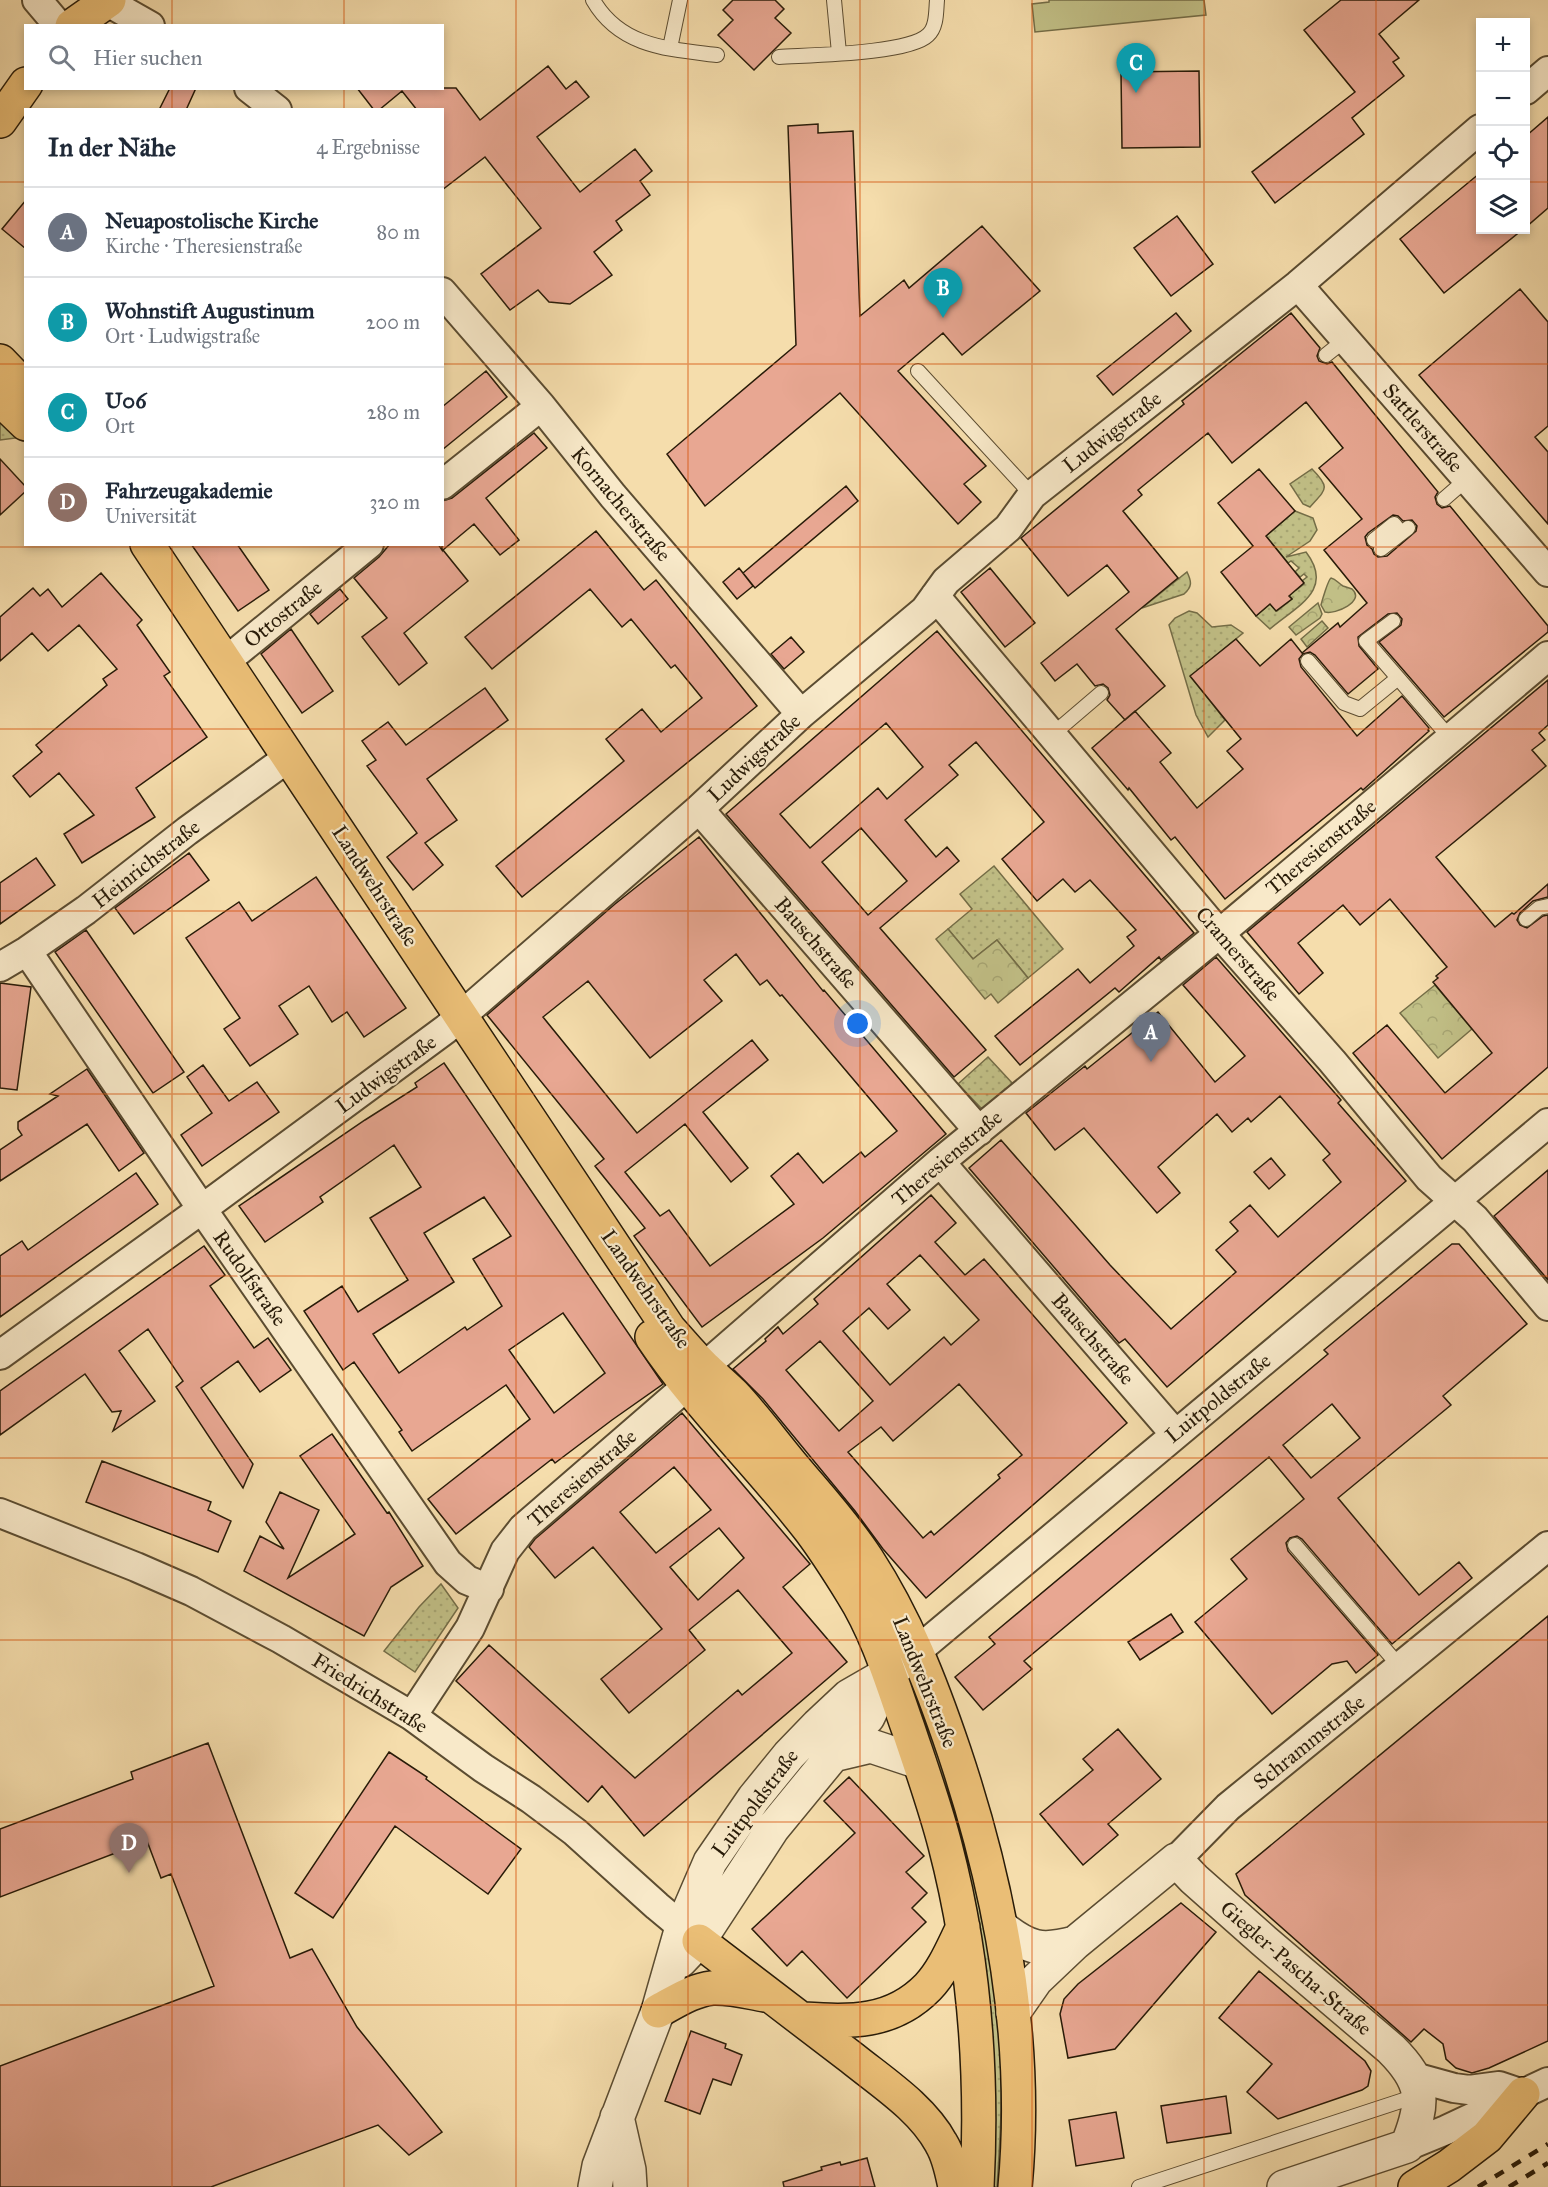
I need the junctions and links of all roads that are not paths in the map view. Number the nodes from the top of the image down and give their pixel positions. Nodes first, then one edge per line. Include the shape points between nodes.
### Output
1 (37, 0) edge
2 (72, 0) edge
3 (593, 0) edge
4 (680, 0) edge
5 (834, 0) edge
6 (937, 0) edge
7 (109, 1) edge
8 (57, 24) edge
9 (66, 24) edge
10 (75, 24) edge
11 (147, 24) edge
12 (670, 48) junction
13 (839, 53) junction
14 (717, 55) dead end
15 (779, 57) dead end
16 (1548, 71) edge
17 (24, 87) edge
18 (1530, 87) edge
19 (252, 90) edge
20 (274, 108) edge
21 (0, 121) edge
22 (1476, 132) edge
23 (1298, 285) junction
24 (444, 294) edge
25 (0, 361) edge
26 (918, 371) dead end
27 (24, 386) edge
28 (0, 399) edge
29 (541, 406) junction
30 (24, 422) edge
31 (1467, 479) junction
32 (444, 483) edge
33 (1032, 495) junction
34 (1443, 499) dead end
35 (1405, 530) dead end
36 (1378, 544) dead end
37 (124, 546) edge
38 (148, 546) edge
39 (367, 546) edge
40 (1548, 572) edge
41 (935, 596) junction
42 (1393, 621) dead end
43 (1548, 656) edge
44 (226, 661) junction
45 (1308, 662) dead end
46 (1398, 678) junction
47 (1101, 693) dead end
48 (801, 714) junction
49 (1053, 734) junction
50 (1450, 738) junction
51 (283, 762) junction
52 (699, 809) junction
53 (1548, 906) edge
54 (1526, 919) dead end
55 (1219, 933) junction
56 (27, 951) junction
57 (0, 967) edge
58 (453, 1022) junction
59 (1548, 1123) edge
60 (979, 1131) junction
61 (940, 1162) junction
62 (1456, 1201) junction
63 (202, 1209) junction
64 (1548, 1306) edge
65 (0, 1355) edge
66 (695, 1377) junction
67 (1174, 1434) junction
68 (5, 1516) edge
69 (1295, 1545) dead end
70 (1548, 1546) edge
71 (489, 1589) junction
72 (917, 1651) junction
73 (1401, 1668) junction
74 (889, 1673) junction
75 (412, 1716) junction
76 (833, 1755) junction
77 (919, 1762) junction
78 (1176, 1860) junction
79 (963, 1927) junction
80 (1001, 1927) junction
81 (690, 1934) junction
82 (1075, 1943) junction
83 (769, 1996) junction
84 (658, 2011) junction
85 (1014, 2013) junction
86 (803, 2019) junction
87 (1417, 2086) junction
88 (1536, 2088) edge
89 (617, 2117) junction
90 (1407, 2146) junction
91 (595, 2187) edge
92 (630, 2187) edge
93 (955, 2187) edge
94 (977, 2187) edge
95 (1015, 2187) edge
96 (1139, 2187) edge
97 (1284, 2187) edge
98 (1415, 2187) edge

1 - 8 street
2 - 9 main road
3 - 12 lane via 605,19 623,34 646,44
4 - 12 lane
5 - 13 lane
6 - 13 lane via 930,33 920,41 907,46
7 - 10 main road
7 - 11 street
12 - 14 lane
13 - 15 lane
16 - 18 street
17 - 21 main road
19 - 20 street
22 - 23 street, Ludwigstraße
23 - 31 street, Sattlerstraße via 1336,347
23 - 33 street, Ludwigstraße
24 - 29 street, Kornacherstraße
25 - 27 main road
26 - 33 lane
28 - 30 main road
29 - 32 street
29 - 48 street, Kornacherstraße via 613,496
31 - 34 lane
31 - 40 street, Sattlerstraße
33 - 41 street, Ludwigstraße via 1008,528 946,581
35 - 36 lane via 1394,524
37 - 51 main road, Landwehrstraße
38 - 44 main road, Landwehrstraße
39 - 44 street, Ottostraße
41 - 48 street, Ludwigstraße via 925,610
41 - 49 street, Cramerstraße
42 - 46 lane via 1366,641
43 - 50 street, Theresienstraße
44 - 51 main road, Landwehrstraße
45 - 46 lane via 1344,704 1360,709
46 - 50 lane
47 - 49 lane
48 - 52 street, Ludwigstraße
49 - 55 street, Cramerstraße
50 - 55 street, Theresienstraße
51 - 56 street, Heinrichstraße
51 - 58 main road, Landwehrstraße
52 - 58 street, Ludwigstraße
52 - 60 street, Bauschstraße
53 - 54 lane
55 - 60 street, Theresienstraße
55 - 62 street, Cramerstraße via 1429,1178
56 - 57 street, Heinrichstraße
56 - 63 street, Rudolfstraße
58 - 63 street, Ludwigstraße
58 - 66 main road, Landwehrstraße via 650,1334
59 - 62 street, Luitpoldstraße
60 - 61 street, Theresienstraße
61 - 66 street, Theresienstraße
61 - 67 street, Bauschstraße
62 - 64 street, Cramerstraße
62 - 67 street, Luitpoldstraße
63 - 65 street, Ludwigstraße
63 - 71 street, Rudolfstraße via 448,1563 467,1580
66 - 71 street, Theresienstraße via 523,1528 505,1551
66 - 72 main road, Landwehrstraße via 734,1395 848,1533 884,1587
66 - 74 main road, Landwehrstraße via 854,1596
67 - 72 street, Luitpoldstraße
68 - 75 street, Friedrichstraße via 191,1591
69 - 73 lane
70 - 73 street, Schrammstraße
71 - 75 street, Theresienstraße via 470,1628
72 - 74 street, Luitpoldstraße
72 - 80 main road, Landwehrstraße via 966,1788
73 - 78 street, Schrammstraße via 1228,1807
74 - 76 street, Luitpoldstraße via 868,1717
74 - 77 main road, Landwehrstraße
74 - 81 street, Luitpoldstraße via 849,1696 789,1755 754,1798 710,1862
75 - 81 street, Friedrichstraße via 575,1832
76 - 77 street via 871,1746
76 - 81 street, Luitpoldstraße
77 - 79 main road, Landwehrstraße via 945,1847
78 - 82 street, Schrammstraße
78 - 87 street, Giegler-Pascha-Straße via 1391,2049 1406,2064
79 - 86 main road via 944,1966 928,1987 903,2006 873,2018 845,2022
79 - 94 main road, Landwehrstraße via 976,2035 980,2137
80 - 82 street, Schrammstraße via 1032,1946 1052,1949
80 - 85 main road, Landwehrstraße
81 - 83 main road
81 - 84 street, Luitpoldstraße via 671,1971
82 - 85 street, Schrammstraße via 1036,1980
83 - 84 main road via 712,1988
83 - 86 main road
84 - 89 street, Luitpoldstraße
85 - 95 main road, Landwehrstraße
86 - 93 main road via 926,2122 942,2144
87 - 88 street via 1469,2090 1499,2086
87 - 90 street via 1418,2120
87 - 96 lane
88 - 90 street
88 - 98 main road via 1487,2137
89 - 91 street, Luitpoldstraße
89 - 92 street
90 - 97 street

